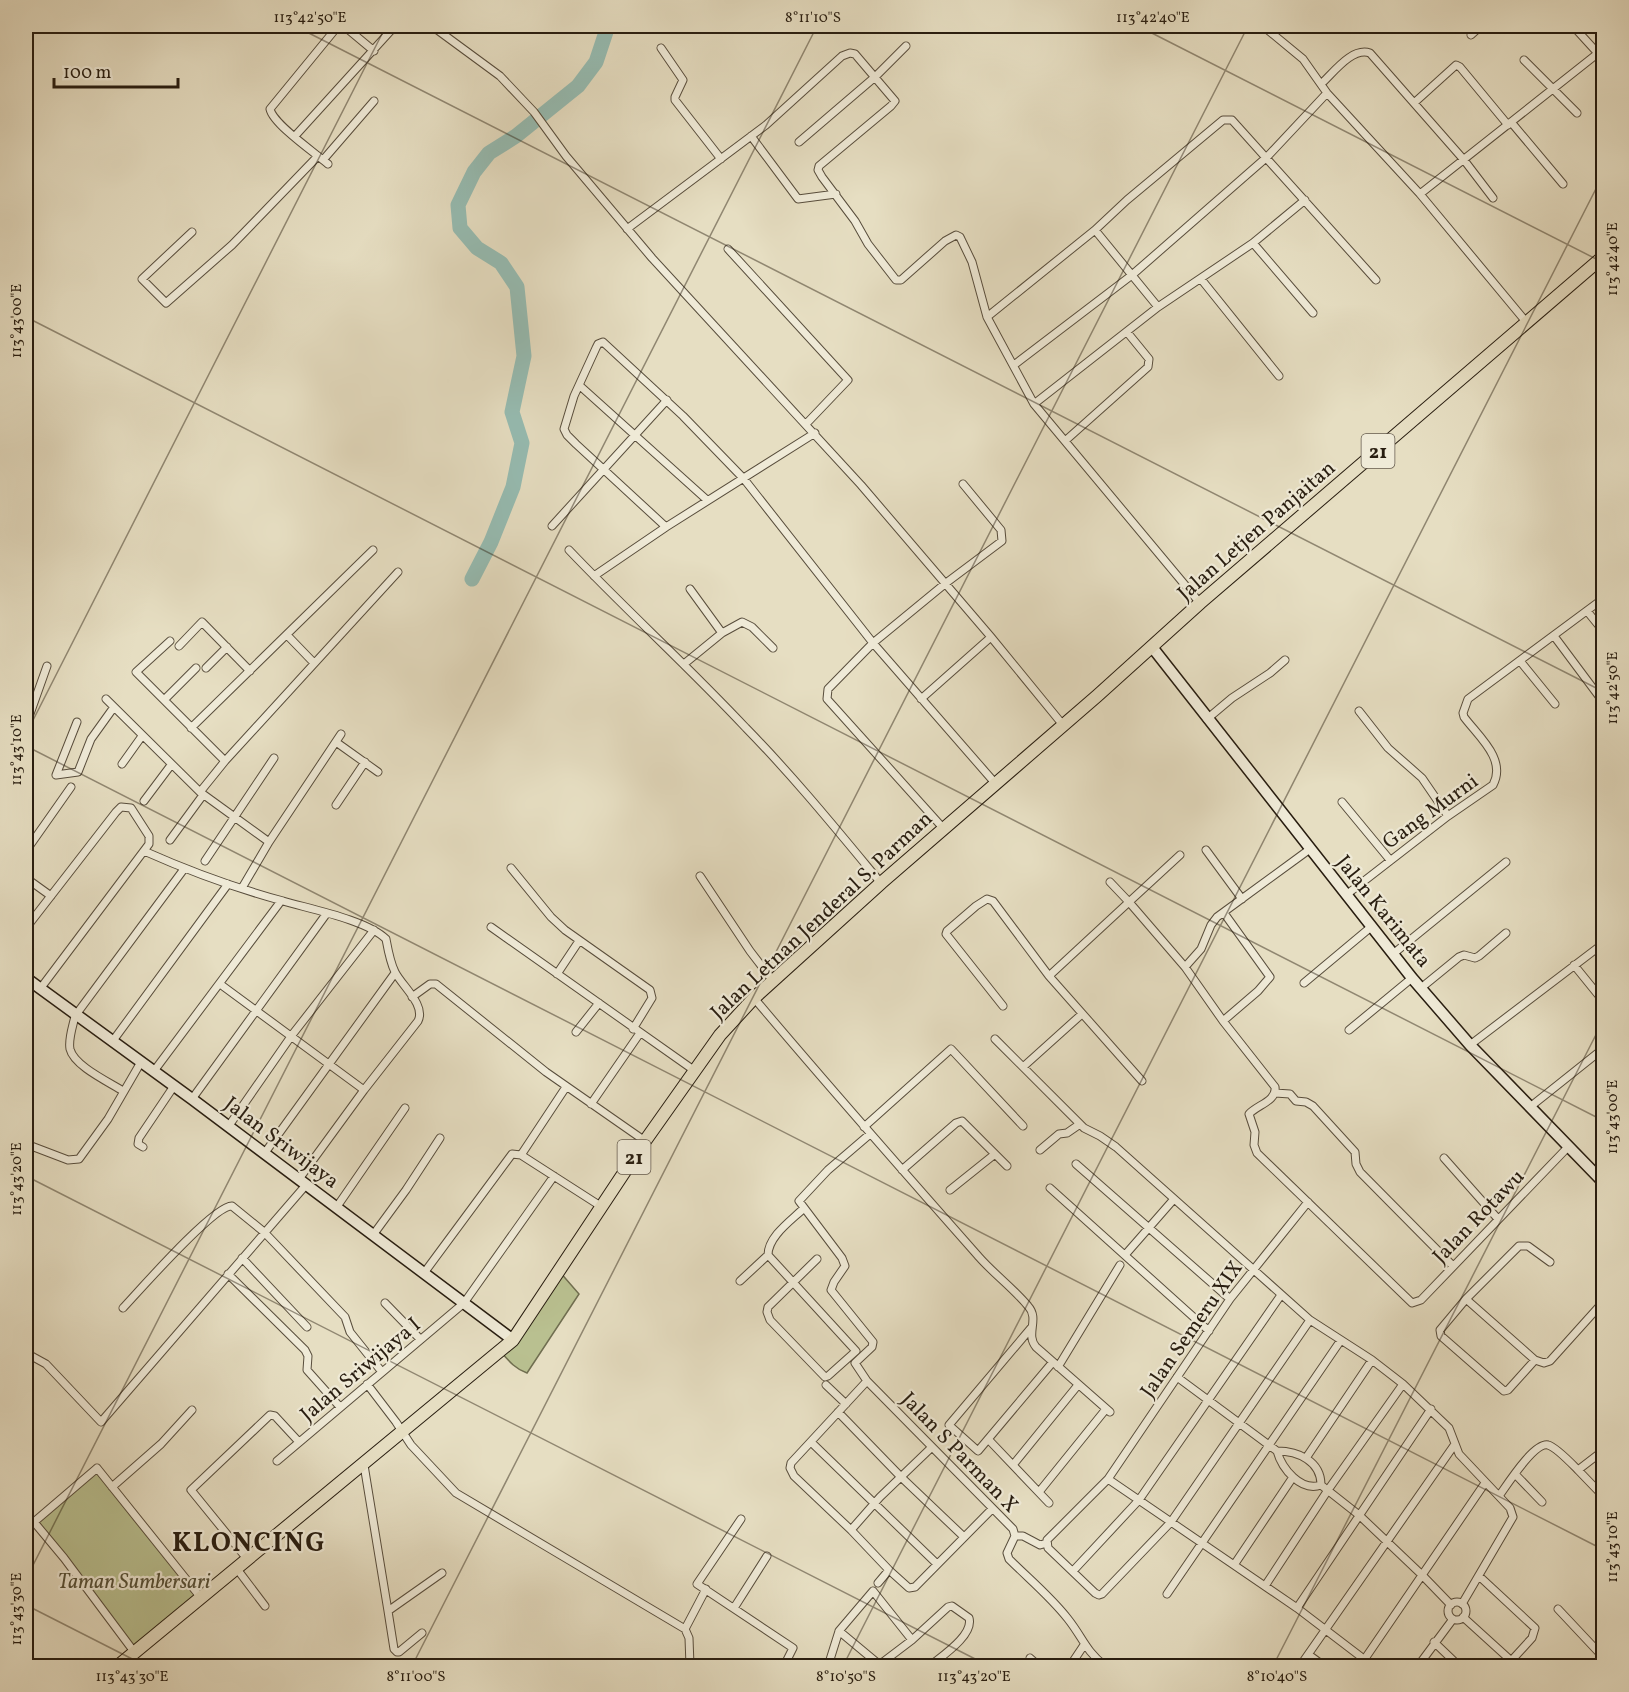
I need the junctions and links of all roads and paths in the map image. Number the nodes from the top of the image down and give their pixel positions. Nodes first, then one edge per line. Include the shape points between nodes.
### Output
1 (288, 26) edge
2 (299, 26) edge
3 (338, 26) edge
4 (344, 26) edge
5 (395, 26) edge
6 (432, 26) edge
7 (1263, 26) edge
8 (1481, 26) edge
9 (1573, 26) edge
10 (1471, 35) dead end
11 (906, 46) dead end
12 (661, 48) dead end
13 (374, 51) junction
14 (1597, 54) junction
15 (1524, 60) dead end
16 (1604, 60) edge
17 (875, 77) junction
18 (1321, 84) junction
19 (1553, 89) junction
20 (1327, 93) junction
21 (374, 101) dead end
22 (1414, 103) junction
23 (1577, 113) dead end
24 (1509, 124) junction
25 (295, 136) junction
26 (751, 136) junction
27 (799, 142) dead end
28 (1267, 157) junction
29 (721, 159) junction
30 (323, 160) junction
31 (1464, 160) junction
32 (1563, 184) dead end
33 (836, 194) junction
34 (1420, 194) junction
35 (1493, 198) dead end
36 (1305, 200) junction
37 (627, 229) junction
38 (1095, 230) junction
39 (192, 232) dead end
40 (1252, 243) junction
41 (728, 249) dead end
42 (1604, 256) edge
43 (1132, 275) junction
44 (1201, 279) junction
45 (1376, 280) dead end
46 (1158, 307) junction
47 (1313, 313) dead end
48 (987, 317) junction
49 (1527, 323) junction
50 (1127, 332) junction
51 (1014, 365) junction
52 (1279, 376) dead end
53 (579, 385) junction
54 (667, 400) junction
55 (1034, 404) junction
56 (806, 424) junction
57 (815, 433) junction
58 (635, 435) junction
59 (1065, 441) junction
60 (603, 470) junction
61 (744, 479) junction
62 (963, 484) dead end
63 (706, 500) junction
64 (552, 526) dead end
65 (666, 527) junction
66 (373, 550) dead end
67 (569, 550) dead end
68 (398, 572) dead end
69 (594, 576) junction
70 (946, 583) junction
71 (690, 589) dead end
72 (1604, 598) edge
73 (1200, 603) junction
74 (1587, 610) junction
75 (1604, 632) edge
76 (722, 633) junction
77 (287, 635) junction
78 (1554, 636) junction
79 (991, 637) junction
80 (170, 641) dead end
81 (873, 643) junction
82 (179, 646) dead end
83 (226, 647) junction
84 (1152, 647) junction
85 (773, 648) dead end
86 (1285, 660) dead end
87 (1520, 661) junction
88 (314, 663) junction
89 (684, 664) junction
90 (47, 666) dead end
91 (196, 668) dead end
92 (206, 668) dead end
93 (250, 671) junction
94 (106, 699) dead end
95 (921, 699) junction
96 (164, 700) junction
97 (1604, 703) edge
98 (1555, 704) dead end
99 (114, 707) junction
100 (1359, 711) dead end
101 (1207, 719) junction
102 (77, 722) dead end
103 (26, 723) edge
104 (1063, 725) junction
105 (191, 728) junction
106 (341, 734) dead end
107 (142, 736) junction
108 (336, 742) junction
109 (274, 758) dead end
110 (225, 761) junction
111 (365, 762) junction
112 (122, 764) dead end
113 (171, 765) junction
114 (378, 772) dead end
115 (995, 783) junction
116 (71, 787) dead end
117 (202, 794) junction
118 (144, 801) dead end
119 (1342, 802) dead end
120 (336, 805) dead end
121 (1449, 816) junction
122 (236, 818) junction
123 (943, 828) junction
124 (170, 840) dead end
125 (269, 842) junction
126 (1310, 849) junction
127 (1206, 850) dead end
128 (26, 851) edge
129 (144, 851) junction
130 (1180, 855) dead end
131 (1390, 860) junction
132 (205, 861) dead end
133 (1506, 862) dead end
134 (511, 868) dead end
135 (184, 869) junction
136 (700, 876) dead end
137 (26, 878) edge
138 (1110, 882) dead end
139 (881, 883) junction
140 (228, 884) junction
141 (242, 888) junction
142 (1347, 895) junction
143 (51, 896) junction
144 (1242, 899) junction
145 (281, 901) junction
146 (1129, 902) junction
147 (327, 914) junction
148 (1224, 914) junction
149 (491, 927) dead end
150 (1371, 927) junction
151 (26, 928) edge
152 (374, 930) junction
153 (1506, 933) dead end
154 (579, 941) junction
155 (1604, 943) edge
156 (1393, 954) junction
157 (1574, 965) junction
158 (1185, 967) junction
159 (395, 973) junction
160 (557, 974) junction
161 (1049, 976) junction
162 (26, 978) edge
163 (1412, 978) junction
164 (773, 981) junction
165 (1304, 982) dead end
166 (220, 984) junction
167 (1421, 988) junction
168 (40, 989) junction
169 (412, 997) junction
170 (754, 998) junction
171 (1604, 1002) edge
172 (599, 1003) junction
173 (1003, 1006) dead end
174 (257, 1010) junction
175 (1082, 1014) junction
176 (75, 1016) junction
177 (1223, 1021) junction
178 (633, 1029) junction
179 (1349, 1030) dead end
180 (576, 1032) dead end
181 (640, 1033) junction
182 (292, 1035) junction
183 (995, 1039) dead end
184 (112, 1042) junction
185 (1470, 1045) junction
186 (1604, 1048) edge
187 (141, 1062) junction
188 (329, 1064) junction
189 (1023, 1067) junction
190 (154, 1071) junction
191 (695, 1071) junction
192 (1142, 1081) dead end
193 (174, 1086) junction
194 (566, 1087) junction
195 (123, 1090) junction
196 (364, 1090) junction
197 (1275, 1093) junction
198 (192, 1099) junction
199 (591, 1104) junction
200 (1530, 1107) junction
201 (405, 1108) dead end
202 (1023, 1126) dead end
203 (1082, 1126) junction
204 (228, 1127) junction
205 (864, 1127) junction
206 (870, 1134) junction
207 (440, 1138) dead end
208 (645, 1141) junction
209 (26, 1144) edge
210 (1569, 1146) junction
211 (143, 1147) dead end
212 (1040, 1150) dead end
213 (264, 1154) junction
214 (995, 1154) junction
215 (521, 1155) junction
216 (1444, 1158) dead end
217 (1076, 1164) dead end
218 (1007, 1166) dead end
219 (902, 1170) junction
220 (554, 1176) junction
221 (1603, 1180) edge
222 (302, 1182) junction
223 (1050, 1188) dead end
224 (950, 1190) dead end
225 (1174, 1199) junction
226 (1308, 1202) junction
227 (602, 1207) junction
228 (336, 1208) junction
229 (804, 1208) junction
230 (1498, 1219) junction
231 (1148, 1228) junction
232 (264, 1232) junction
233 (373, 1235) junction
234 (768, 1255) junction
235 (1125, 1255) junction
236 (242, 1258) junction
237 (817, 1259) dead end
238 (1550, 1262) dead end
239 (1120, 1265) dead end
240 (1453, 1266) junction
241 (1252, 1269) junction
242 (424, 1273) junction
243 (228, 1274) junction
244 (740, 1281) dead end
245 (794, 1282) junction
246 (1281, 1295) junction
247 (1230, 1299) junction
248 (1466, 1299) junction
249 (1604, 1301) edge
250 (385, 1303) dead end
251 (464, 1304) junction
252 (123, 1308) dead end
253 (1310, 1320) junction
254 (1032, 1326) junction
255 (307, 1327) dead end
256 (1209, 1331) junction
257 (420, 1339) junction
258 (513, 1340) junction
259 (1341, 1340) junction
260 (26, 1353) edge
261 (1372, 1360) junction
262 (1535, 1360) junction
263 (1055, 1365) junction
264 (382, 1372) junction
265 (1177, 1377) junction
266 (867, 1381) junction
267 (368, 1384) junction
268 (1403, 1384) junction
269 (826, 1385) dead end
270 (1078, 1385) junction
271 (1208, 1400) junction
272 (846, 1404) junction
273 (340, 1407) junction
274 (1431, 1409) junction
275 (192, 1410) dead end
276 (838, 1412) junction
277 (1239, 1423) junction
278 (403, 1432) junction
279 (988, 1439) junction
280 (299, 1442) junction
281 (811, 1442) junction
282 (1455, 1444) junction
283 (1268, 1445) junction
284 (932, 1447) junction
285 (1604, 1450) edge
286 (1277, 1451) junction
287 (1306, 1458) junction
288 (277, 1461) dead end
289 (364, 1464) junction
290 (1013, 1465) junction
291 (1578, 1470) junction
292 (1515, 1474) junction
293 (901, 1477) junction
294 (1293, 1477) junction
295 (1108, 1479) junction
296 (1485, 1483) junction
297 (1321, 1485) junction
298 (112, 1487) junction
299 (1328, 1490) junction
300 (1039, 1492) junction
301 (1499, 1496) junction
302 (1604, 1497) edge
303 (1139, 1500) junction
304 (1542, 1502) dead end
305 (874, 1503) junction
306 (1048, 1503) dead end
307 (992, 1509) junction
308 (1359, 1515) junction
309 (741, 1519) dead end
310 (1171, 1522) junction
311 (852, 1530) junction
312 (1015, 1536) junction
313 (964, 1537) junction
314 (1047, 1543) junction
315 (1202, 1543) junction
316 (1386, 1543) junction
317 (767, 1556) dead end
318 (248, 1560) junction
319 (937, 1564) junction
320 (1234, 1565) junction
321 (237, 1569) junction
322 (889, 1570) junction
323 (1073, 1571) junction
324 (442, 1573) dead end
325 (1422, 1575) junction
326 (1479, 1576) junction
327 (878, 1582) dead end
328 (1266, 1586) junction
329 (706, 1589) junction
330 (1167, 1594) dead end
331 (202, 1599) junction
332 (1462, 1604) junction
333 (1450, 1605) junction
334 (265, 1606) dead end
335 (734, 1608) junction
336 (1297, 1608) junction
337 (1558, 1609) dead end
338 (388, 1611) junction
339 (1463, 1617) junction
340 (1453, 1619) junction
341 (685, 1629) junction
342 (840, 1631) junction
343 (1325, 1632) junction
344 (422, 1633) dead end
345 (912, 1640) junction
346 (1434, 1642) junction
347 (1084, 1645) junction
348 (135, 1653) junction
349 (1309, 1655) junction
350 (1030, 1658) dead end
351 (1604, 1658) edge
352 (1364, 1660) junction
353 (1514, 1664) edge
354 (118, 1666) edge
355 (690, 1666) edge
356 (784, 1666) edge
357 (828, 1666) edge
358 (880, 1666) edge
359 (930, 1666) edge
360 (1039, 1666) edge
361 (1070, 1666) edge
362 (1105, 1666) edge
363 (1300, 1666) edge
364 (1324, 1666) edge
365 (1373, 1666) edge
366 (1418, 1666) edge
367 (1457, 1666) edge

1 - 2 street
3 - 25 street via 270,110 276,121
4 - 13 street
5 - 13 street
6 - 37 street via 500,76 534,112
7 - 18 street via 1304,59
8 - 10 street
9 - 14 street
11 - 17 street
12 - 29 street via 683,80 675,100
13 - 25 street
14 - 16 street
14 - 19 street
15 - 19 street
17 - 26 street via 850,52
17 - 27 street
17 - 33 street via 895,100 819,166 822,177
18 - 20 street
18 - 22 street via 1355,53 1363,51 1380,63
19 - 23 street
19 - 24 street
20 - 28 street
20 - 34 street
21 - 30 street
22 - 24 street via 1456,65
22 - 31 street
24 - 31 street
24 - 32 street
25 - 30 street
26 - 29 street
26 - 33 street via 798,199
28 - 36 street
28 - 38 street via 1232,120 1223,120
28 - 43 street
29 - 37 street
30 - 39 street via 166,303 142,279
31 - 34 street
31 - 35 street
33 - 48 street via 868,244 899,281 945,241 960,237 972,262
34 - 49 street
36 - 40 street
36 - 45 street
37 - 56 street
38 - 43 street
38 - 48 street
40 - 44 street
40 - 47 street
41 - 56 street via 848,380
42 - 49 highway, Jalan Letjen Panjaitan / 21
43 - 46 street
43 - 51 street
44 - 46 street
44 - 52 street
46 - 50 street
48 - 51 street
49 - 73 highway, Jalan Letjen Panjaitan / 21
50 - 55 street
50 - 59 street via 1149,359 1148,367
51 - 55 street
53 - 54 street via 598,344 603,342
53 - 58 street
53 - 60 street via 564,429
54 - 58 street
54 - 61 street
55 - 59 street
56 - 57 street
57 - 61 street
57 - 70 street
58 - 60 street
58 - 63 street
59 - 73 street
60 - 64 street
60 - 65 street
61 - 63 street
61 - 81 street
62 - 70 street via 1003,537
63 - 65 street
65 - 69 street
66 - 77 street
67 - 69 street
68 - 88 street
69 - 89 street
70 - 79 street
70 - 81 street
71 - 76 street
72 - 74 street, Gang Murni
73 - 84 highway, Jalan Letjen Panjaitan / 21
74 - 75 street
74 - 78 street, Gang Murni
76 - 85 street via 744,623
76 - 89 street
77 - 88 street
77 - 93 street
78 - 87 street, Gang Murni
78 - 97 street
79 - 95 street
79 - 104 street
80 - 96 street via 136,672
81 - 95 street
81 - 123 street via 828,689 826,699
82 - 83 street via 202,622
83 - 92 street
83 - 93 street
84 - 101 main road, Jalan Karimata
84 - 104 highway, Jalan Letnan Jenderal S. Parman / 21
86 - 101 street
87 - 98 street
87 - 121 street, Gang Murni via 1466,703 1464,717 1490,748 1496,777 1493,785
88 - 110 street
89 - 139 street via 792,777
90 - 103 street
91 - 96 street
93 - 105 street
94 - 99 street
95 - 115 street
96 - 105 street
99 - 102 street via 92,739 78,772 56,775
99 - 107 street
100 - 121 street via 1388,748 1422,778
101 - 126 main road, Jalan Karimata
104 - 115 highway, Jalan Letnan Jenderal S. Parman / 21
105 - 110 street
106 - 108 street
107 - 112 street
107 - 113 street
108 - 111 street
108 - 125 street
109 - 122 street
110 - 117 street
111 - 114 street
111 - 120 street
113 - 117 street
113 - 118 street
115 - 123 highway, Jalan Letnan Jenderal S. Parman / 21
116 - 128 street
117 - 122 street
117 - 124 street
119 - 131 street
121 - 131 street, Gang Murni
122 - 125 street
122 - 132 street
123 - 139 highway, Jalan Letnan Jenderal S. Parman / 21
125 - 141 street
126 - 142 main road, Jalan Karimata
126 - 144 street
127 - 144 street
129 - 135 street
129 - 143 street via 149,836 131,808 121,807
129 - 168 street
130 - 146 street
131 - 142 street, Gang Murni
133 - 156 street
134 - 154 street via 551,917
135 - 140 street
135 - 176 street
136 - 164 street
137 - 143 street
138 - 146 street
139 - 164 highway, Jalan Letnan Jenderal S. Parman / 21
140 - 141 street
140 - 184 street
141 - 145 street
142 - 150 main road, Jalan Karimata
143 - 151 street
144 - 148 street
145 - 147 street
145 - 166 street
146 - 158 street
146 - 161 street
147 - 152 street
147 - 174 street
148 - 158 street via 1211,925 1201,949
148 - 177 street via 1270,977
149 - 160 street
150 - 156 main road, Jalan Karimata
150 - 165 street
152 - 159 street via 386,939
152 - 182 street
153 - 167 street via 1479,956 1459,957
154 - 160 street
154 - 178 street via 650,990 652,998
155 - 157 street
156 - 163 main road, Jalan Karimata
157 - 171 street
157 - 185 street
158 - 177 street
159 - 169 street
159 - 188 street
160 - 172 street
161 - 173 street via 993,901 987,899 976,906 946,934
161 - 175 street
162 - 168 main road, Jalan Sriwijaya
163 - 167 main road, Jalan Karimata
163 - 179 street
164 - 170 highway, Jalan Letnan Jenderal S. Parman / 21
166 - 174 street
166 - 190 street
167 - 185 main road, Jalan Karimata
168 - 176 main road, Jalan Sriwijaya
169 - 194 street via 436,984
169 - 196 street via 421,1012 418,1021
170 - 191 highway, Jalan Letnan Jenderal S. Parman / 21 via 727,1026
170 - 205 street
172 - 178 street
172 - 180 street
174 - 182 street
174 - 198 street
175 - 189 street
175 - 192 street
176 - 184 main road, Jalan Sriwijaya
176 - 195 street via 70,1042 73,1056
177 - 197 street via 1272,1082
178 - 181 street
181 - 191 street
181 - 199 street
182 - 188 street
182 - 204 street
183 - 189 street
184 - 187 main road, Jalan Sriwijaya
185 - 200 main road, Jalan Karimata
186 - 200 street
187 - 190 main road, Jalan Sriwijaya
187 - 195 street
188 - 196 street
188 - 213 street
189 - 203 street
190 - 193 main road, Jalan Sriwijaya
191 - 208 highway, Jalan Letnan Jenderal S. Parman / 21
193 - 198 main road, Jalan Sriwijaya
193 - 211 street via 137,1141
194 - 199 street
194 - 215 street
195 - 209 street via 79,1159 68,1160
196 - 222 street
197 - 226 street via 1248,1114 1255,1132 1255,1149
197 - 240 street via 1290,1094 1296,1101 1313,1106 1355,1152 1360,1172
198 - 204 main road, Jalan Sriwijaya
199 - 208 street
200 - 210 main road, Jalan Karimata
201 - 228 street
202 - 205 street via 951,1048
203 - 212 street via 1059,1134
203 - 225 street via 1109,1142
204 - 213 main road, Jalan Sriwijaya
205 - 206 street
206 - 219 street
206 - 229 street via 802,1196
207 - 233 street
208 - 227 highway, Jalan Letnan Jenderal S. Parman / 21
210 - 221 main road, Jalan Karimata
210 - 230 street, Jalan Rotawu
213 - 222 main road, Jalan Sriwijaya
214 - 218 street
214 - 219 street via 965,1122 959,1121
214 - 224 street
215 - 220 street
215 - 242 street via 512,1154
216 - 230 street
217 - 231 street
219 - 254 street via 990,1269 1029,1306 1034,1315
220 - 227 street
220 - 251 street, Jalan Sriwijaya I
222 - 228 main road, Jalan Sriwijaya
222 - 232 street
223 - 235 street
225 - 231 street
225 - 241 street
226 - 240 street, Jalan Rotawu via 1409,1301 1421,1300
226 - 241 street, Jalan Semeru XIX
227 - 258 highway, Jalan Letnan Jenderal S. Parman / 21
228 - 233 main road, Jalan Sriwijaya
229 - 234 street via 773,1238
229 - 266 street via 842,1258 844,1266 831,1290 873,1342 873,1347 855,1363
230 - 240 street, Jalan Rotawu
231 - 235 street
231 - 247 street
232 - 236 street
232 - 252 street via 236,1209 226,1206
232 - 264 street via 345,1317 350,1332
233 - 242 main road, Jalan Sriwijaya
234 - 244 street
234 - 245 street
235 - 256 street
236 - 243 street
236 - 255 street
237 - 245 street
238 - 248 street via 1528,1246 1519,1246
239 - 263 street
241 - 246 street
241 - 247 street, Jalan Semeru XIX
242 - 251 main road, Jalan Sriwijaya
243 - 260 street via 101,1422 46,1364
243 - 273 street via 305,1350 307,1370
245 - 245 street via 767,1312 770,1320 828,1376 856,1351
246 - 253 street
246 - 271 street
247 - 256 street, Jalan Semeru XIX
248 - 262 street
248 - 262 street via 1440,1330 1450,1344 1504,1391
249 - 262 street via 1547,1363
250 - 257 street
251 - 257 street, Jalan Sriwijaya I
251 - 258 main road, Jalan Sriwijaya
253 - 259 street
253 - 277 street
254 - 263 street via 1032,1342
254 - 279 street via 949,1425 978,1450
256 - 265 street, Jalan Semeru XIX
257 - 264 street, Jalan Sriwijaya I
258 - 278 highway, Jalan Letnan Jenderal S. Parman / 21
259 - 261 street
259 - 283 street
261 - 268 street
261 - 287 street
263 - 270 street
263 - 279 street
264 - 267 street, Jalan Sriwijaya I
265 - 271 street
265 - 295 street, Jalan Semeru XIX
266 - 272 street
266 - 284 street, Jalan S Parman X
267 - 273 street, Jalan Sriwijaya I
267 - 278 street
268 - 274 street
268 - 299 street
269 - 272 street
270 - 290 street
270 - 300 street via 1108,1411
271 - 277 street
271 - 303 street
272 - 276 street
273 - 280 street, Jalan Sriwijaya I
274 - 282 street via 1449,1428
274 - 308 street
275 - 298 street
276 - 281 street
276 - 293 street
277 - 283 street
277 - 310 street
278 - 289 highway, Jalan Letnan Jenderal S. Parman / 21
278 - 341 street via 456,1493
279 - 290 street
280 - 288 street, Jalan Sriwijaya I
280 - 318 street via 270,1415 191,1490
281 - 305 street
281 - 311 street via 790,1468
282 - 296 street via 1462,1459
282 - 316 street
283 - 286 street
283 - 315 street
284 - 293 street
284 - 307 street, Jalan S Parman X
285 - 291 street
286 - 287 street
286 - 294 street via 1283,1467
287 - 297 street via 1319,1471
289 - 318 highway, Jalan Letnan Jenderal S. Parman / 21
289 - 338 street
290 - 300 street
291 - 292 street via 1547,1444 1540,1446
291 - 302 street
292 - 301 street
292 - 304 street
293 - 305 street
293 - 313 street
294 - 297 street via 1310,1486
294 - 320 street
295 - 303 street
295 - 314 street, Jalan Semeru XIX
296 - 301 street
296 - 325 street
297 - 299 street
298 - 331 street
298 - 348 street via 97,1468 34,1522
299 - 308 street
299 - 328 street
300 - 306 street
301 - 326 street via 1513,1517
303 - 310 street
303 - 323 street
305 - 311 street
305 - 319 street
307 - 312 street, Jalan S Parman X
307 - 313 street
308 - 316 street
308 - 336 street
309 - 329 street via 697,1584
310 - 315 street
310 - 323 street via 1101,1595
311 - 322 street
312 - 314 street via 1040,1545
312 - 347 street, Jalan S Parman X via 1007,1553 1009,1559 1069,1620
313 - 319 street
314 - 323 street
315 - 320 street
315 - 330 street
316 - 325 street
316 - 343 street
317 - 335 street
318 - 321 highway, Jalan Letnan Jenderal S. Parman / 21
319 - 322 street via 911,1589
320 - 328 street
321 - 331 highway, Jalan Letnan Jenderal S. Parman / 21
321 - 334 street
322 - 327 street
324 - 338 street
325 - 333 street
325 - 352 street
326 - 332 street
326 - 353 street via 1535,1628
328 - 336 street
329 - 335 street
329 - 341 street
331 - 348 highway, Jalan Letnan Jenderal S. Parman / 21
332 - 333 street
332 - 339 street via 1466,1610
333 - 340 street
335 - 356 street via 793,1648
336 - 343 street
337 - 351 street
338 - 344 street via 397,1652
339 - 340 street
339 - 353 street
340 - 346 street
341 - 355 street
342 - 345 street via 873,1591
342 - 357 street
342 - 358 street
343 - 349 street
343 - 352 street
345 - 358 street
345 - 359 street via 950,1606 970,1619 964,1636
346 - 366 street
346 - 367 street
347 - 361 street
347 - 362 street, Jalan S Parman X
348 - 354 highway, Jalan Letnan Jenderal S. Parman / 21
349 - 363 street
349 - 364 street
350 - 360 street
352 - 365 street

